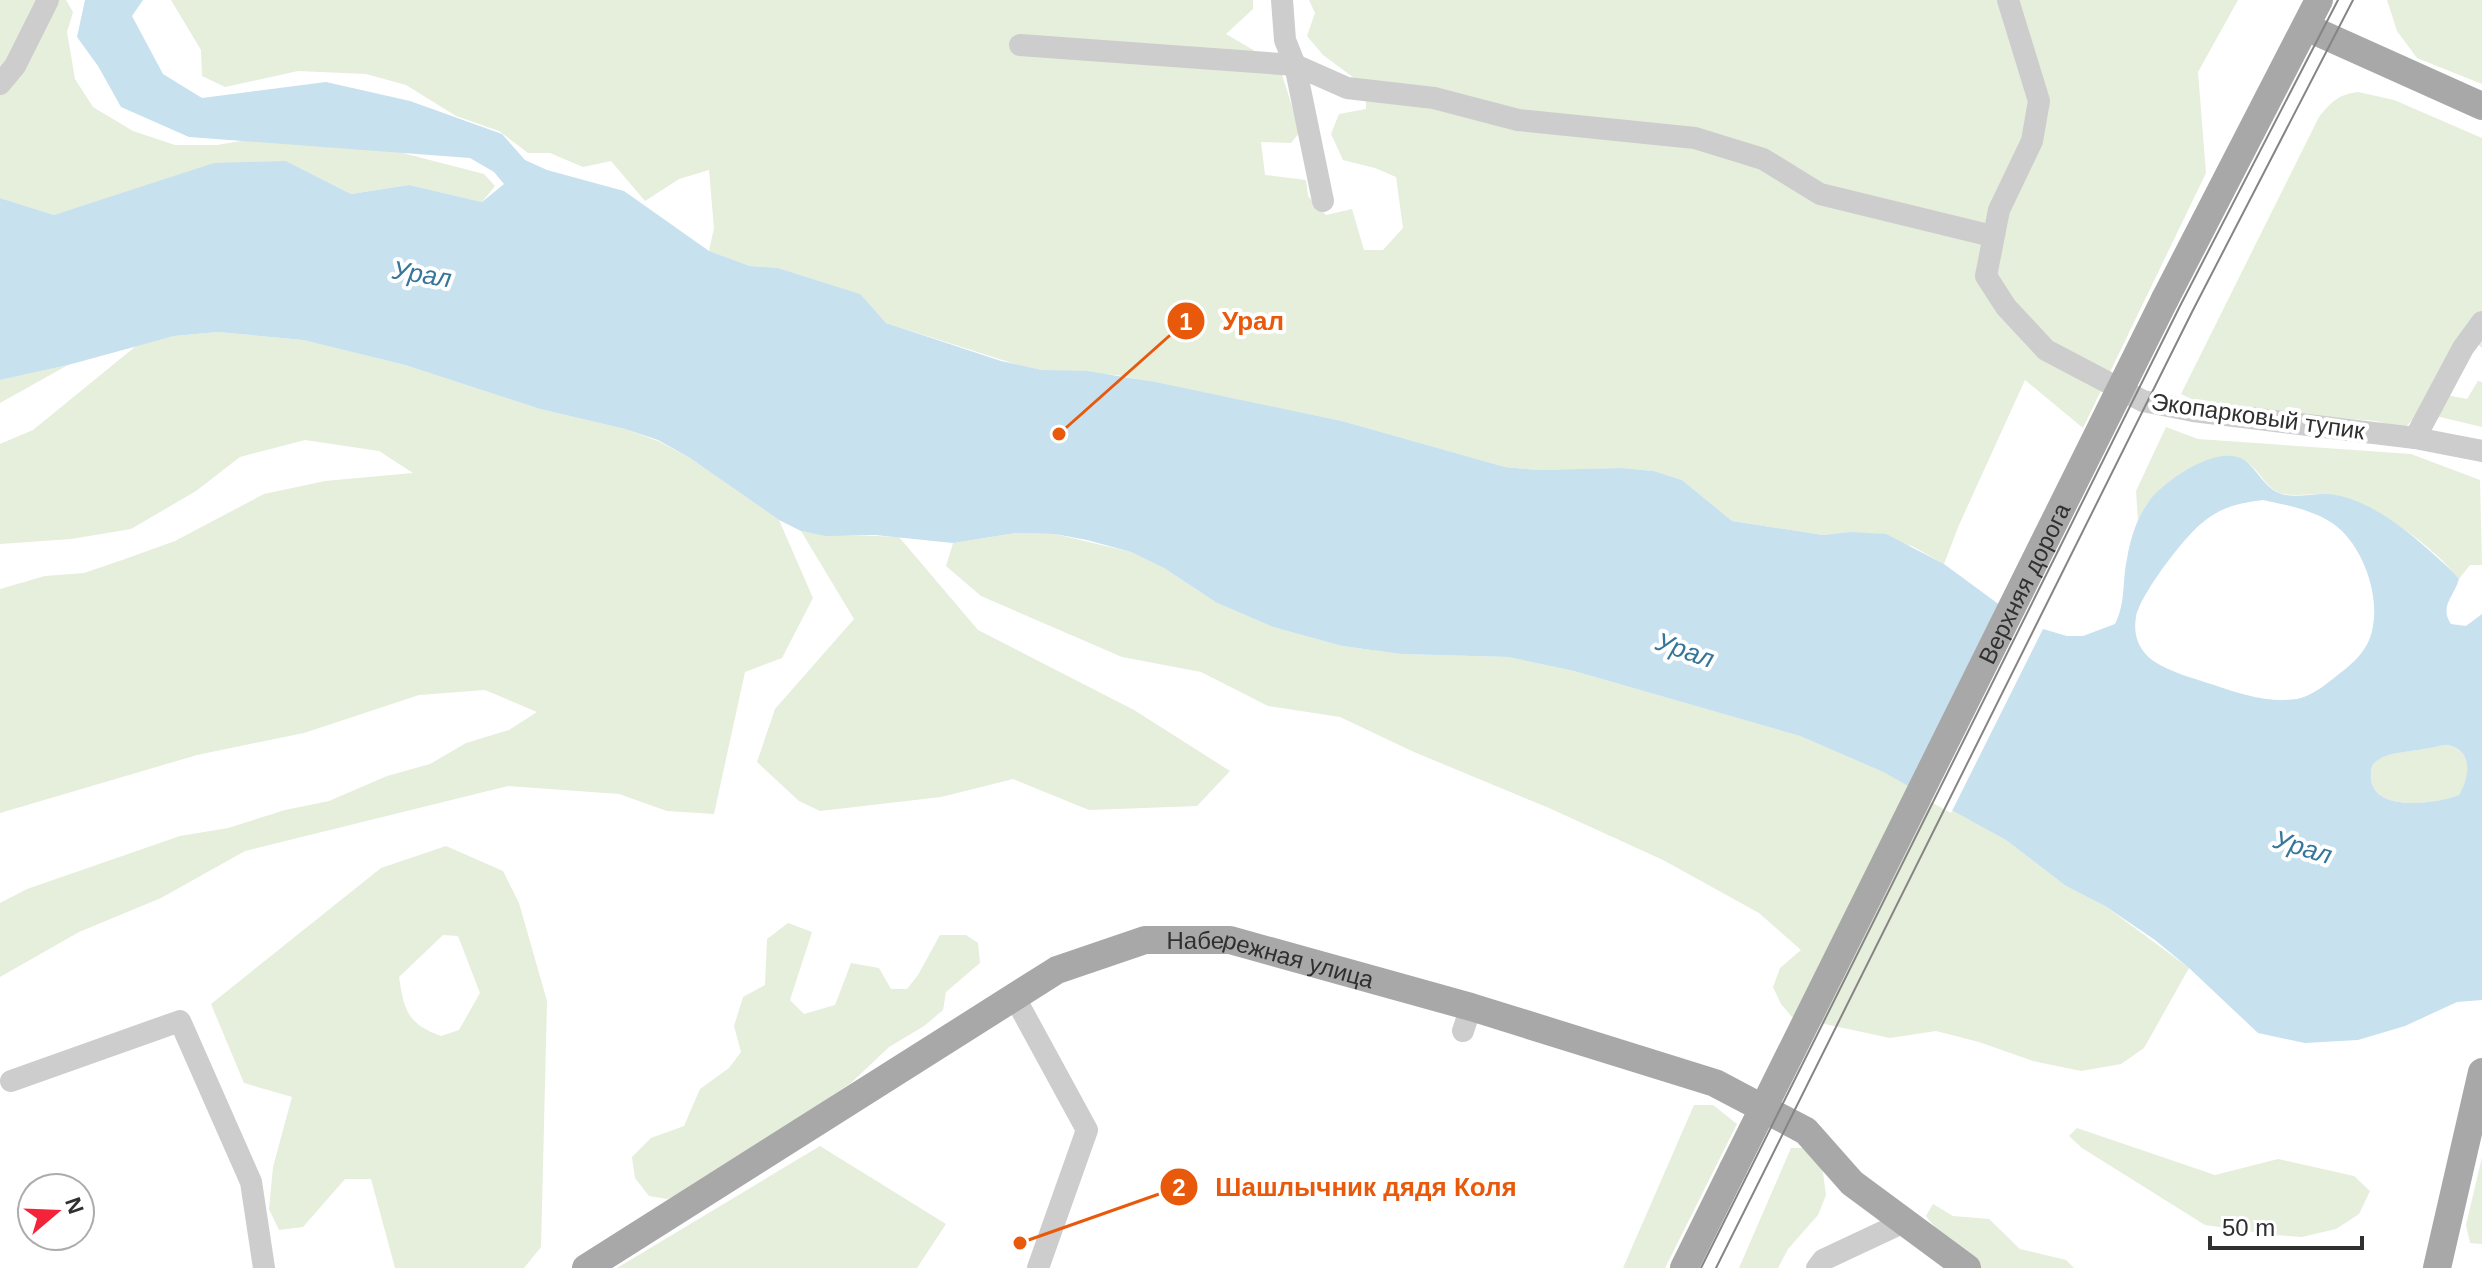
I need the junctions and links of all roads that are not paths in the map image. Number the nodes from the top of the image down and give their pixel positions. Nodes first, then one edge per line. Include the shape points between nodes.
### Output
1 (48, 0) edge
2 (1282, 0) edge
3 (2008, 0) edge
4 (2319, 0) edge
5 (2306, 27) junction
6 (1020, 45) dead end
7 (1295, 65) junction
8 (0, 84) edge
9 (2482, 106) edge
10 (1323, 201) dead end
11 (1992, 236) junction
12 (2482, 322) edge
13 (2415, 438) junction
14 (2482, 451) edge
15 (1014, 996) junction
16 (11, 1081) dead end
17 (2480, 1081) edge
18 (1904, 1222) junction
19 (264, 1268) edge
20 (586, 1268) edge
21 (1038, 1268) edge
22 (1684, 1268) edge
23 (1817, 1268) edge
24 (1967, 1268) edge
25 (2437, 1268) edge

1 - 8 street via 15,66
2 - 7 street via 1285,40
3 - 11 street, Экопарковый тупик via 2039,101 2032,141
4 - 5 main road, Верхняя дорога
5 - 9 main road
5 - 22 main road, Верхняя дорога, bridge via 2165,299
6 - 7 street
7 - 10 street
7 - 11 street via 1347,88 1434,98 1518,120 1695,138 1763,159 1820,194
11 - 13 street, Экопарковый тупик via 1986,276 2006,307 2046,350 2143,401
12 - 13 street
13 - 14 street, Экопарковый тупик
15 - 18 main road, Набережная улица via 1057,970 1145,940 1230,940 1467,1019 1715,1083 1806,1131 1852,1183
15 - 20 main road, Набережная улица
15 - 21 street via 1087,1130
16 - 19 street via 180,1021 251,1182
17 - 25 main road
18 - 23 street via 1823,1260
18 - 24 main road, Набережная улица

